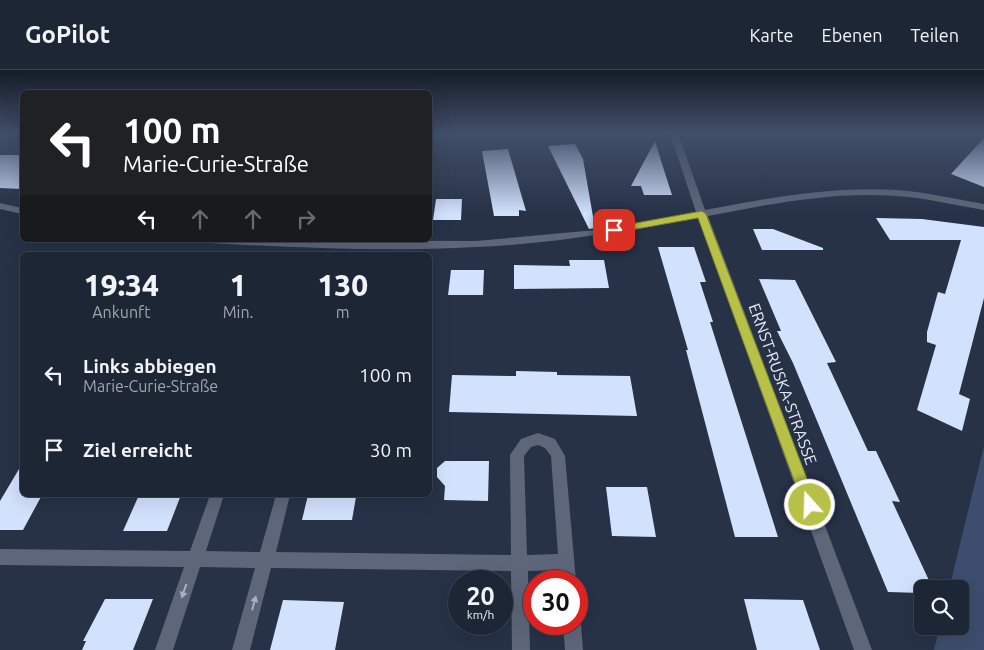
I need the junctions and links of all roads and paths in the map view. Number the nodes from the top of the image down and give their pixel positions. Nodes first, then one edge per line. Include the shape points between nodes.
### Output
1 (683, 160) edge
2 (0, 206) edge
3 (984, 207) edge
4 (20, 211) edge
5 (702, 214) junction
6 (237, 242) edge
7 (304, 247) edge
8 (350, 247) edge
9 (217, 497) edge
10 (282, 497) edge
11 (0, 557) edge
12 (195, 559) junction
13 (265, 561) junction
14 (567, 562) junction
15 (519, 564) junction
16 (567, 570) edge
17 (573, 635) edge
18 (164, 650) edge
19 (241, 650) edge
20 (521, 650) edge
21 (574, 650) edge
22 (864, 650) edge

1 - 5 street, ERNST-RUSKA-STRASSE
2 - 4 street
3 - 5 street via 896,193 833,193
5 - 8 street via 596,233 476,244
5 - 22 street, ERNST-RUSKA-STRASSE
6 - 7 street
7 - 8 street
9 - 12 street
10 - 13 street
11 - 12 street
12 - 13 street
12 -> 18 street
13 - 15 street
19 -> 13 street
14 - 15 street
14 - 15 street via 555,446 547,440 531,440 520,446 517,455
14 - 16 street
15 - 20 street
17 - 21 street

